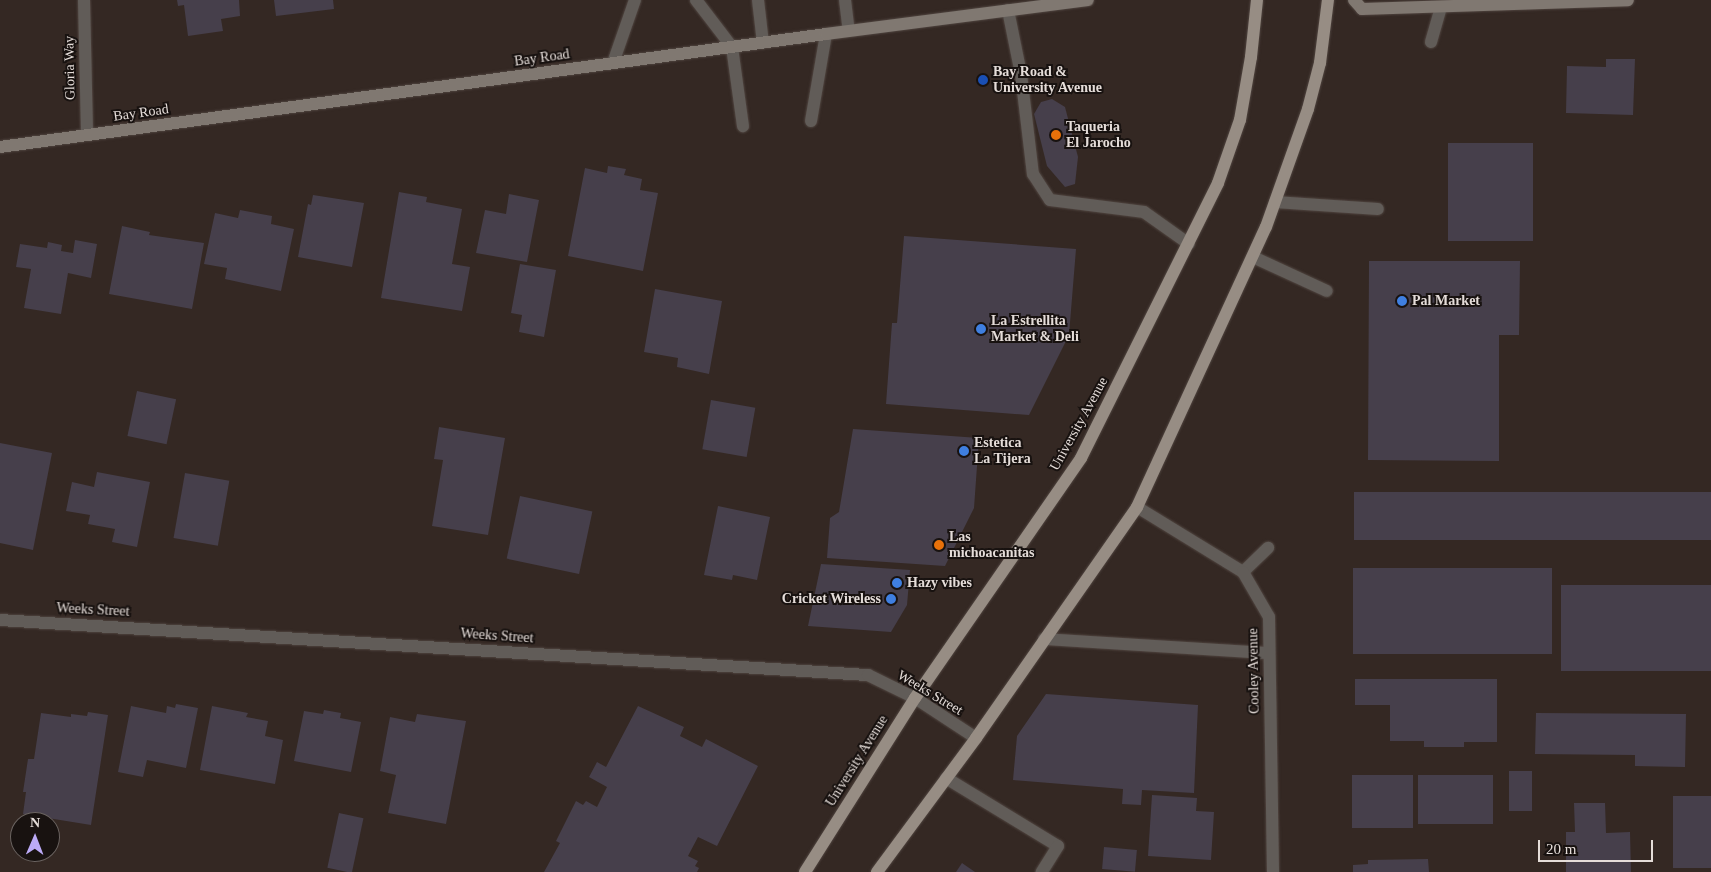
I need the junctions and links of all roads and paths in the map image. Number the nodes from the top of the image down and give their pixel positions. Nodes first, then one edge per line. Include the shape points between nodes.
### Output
1 (84, 0) edge
2 (635, 0) edge
3 (696, 0) edge
4 (758, 0) edge
5 (844, 0) edge
6 (1082, 0) edge
7 (1257, 0) edge
8 (1328, 0) edge
9 (1354, 0) edge
10 (1628, 0) edge
11 (1441, 8) junction
12 (1008, 10) junction
13 (849, 31) junction
14 (826, 34) junction
15 (1430, 42) dead end
16 (763, 43) junction
17 (732, 47) junction
18 (613, 63) junction
19 (811, 121) dead end
20 (743, 126) dead end
21 (86, 135) junction
22 (0, 147) edge
23 (1276, 202) junction
24 (1378, 209) dead end
25 (1189, 244) junction
26 (1253, 257) junction
27 (1327, 292) dead end
28 (1137, 507) junction
29 (1268, 548) dead end
30 (1243, 572) junction
31 (0, 620) edge
32 (1044, 639) junction
33 (1269, 653) junction
34 (915, 698) junction
35 (976, 738) junction
36 (946, 778) junction
37 (804, 872) edge
38 (877, 872) edge
39 (1042, 872) edge
40 (1273, 872) edge

1 - 21 street, Gloria Way
2 - 18 street
3 - 17 street
4 - 16 street
5 - 13 street
6 - 12 main road, Bay Road
7 - 25 main road, University Avenue via 1240,120 1218,182
8 - 23 main road via 1320,63
9 - 11 main road via 1362,9
10 - 11 main road
11 - 15 street
12 - 13 main road, Bay Road
12 - 25 street via 1021,74 1033,174 1050,200 1144,212
13 - 14 main road, Bay Road
14 - 16 main road, Bay Road
14 - 19 street
16 - 17 main road, Bay Road
17 - 18 main road, Bay Road
17 - 20 street
18 - 21 main road, Bay Road
21 - 22 main road, Bay Road
23 - 24 street
23 - 26 main road
25 - 34 main road, University Avenue via 1081,458
26 - 27 street
26 - 28 main road
28 - 30 street, Cooley Avenue
28 - 32 main road
29 - 30 street
30 - 33 street, Cooley Avenue via 1269,617
31 - 34 street, Weeks Street via 868,675
32 - 33 street
32 - 35 main road
33 - 40 street, Cooley Avenue
34 - 35 street, Weeks Street
34 - 37 main road, University Avenue
35 - 36 main road
36 - 38 main road
36 - 39 street via 1058,846

